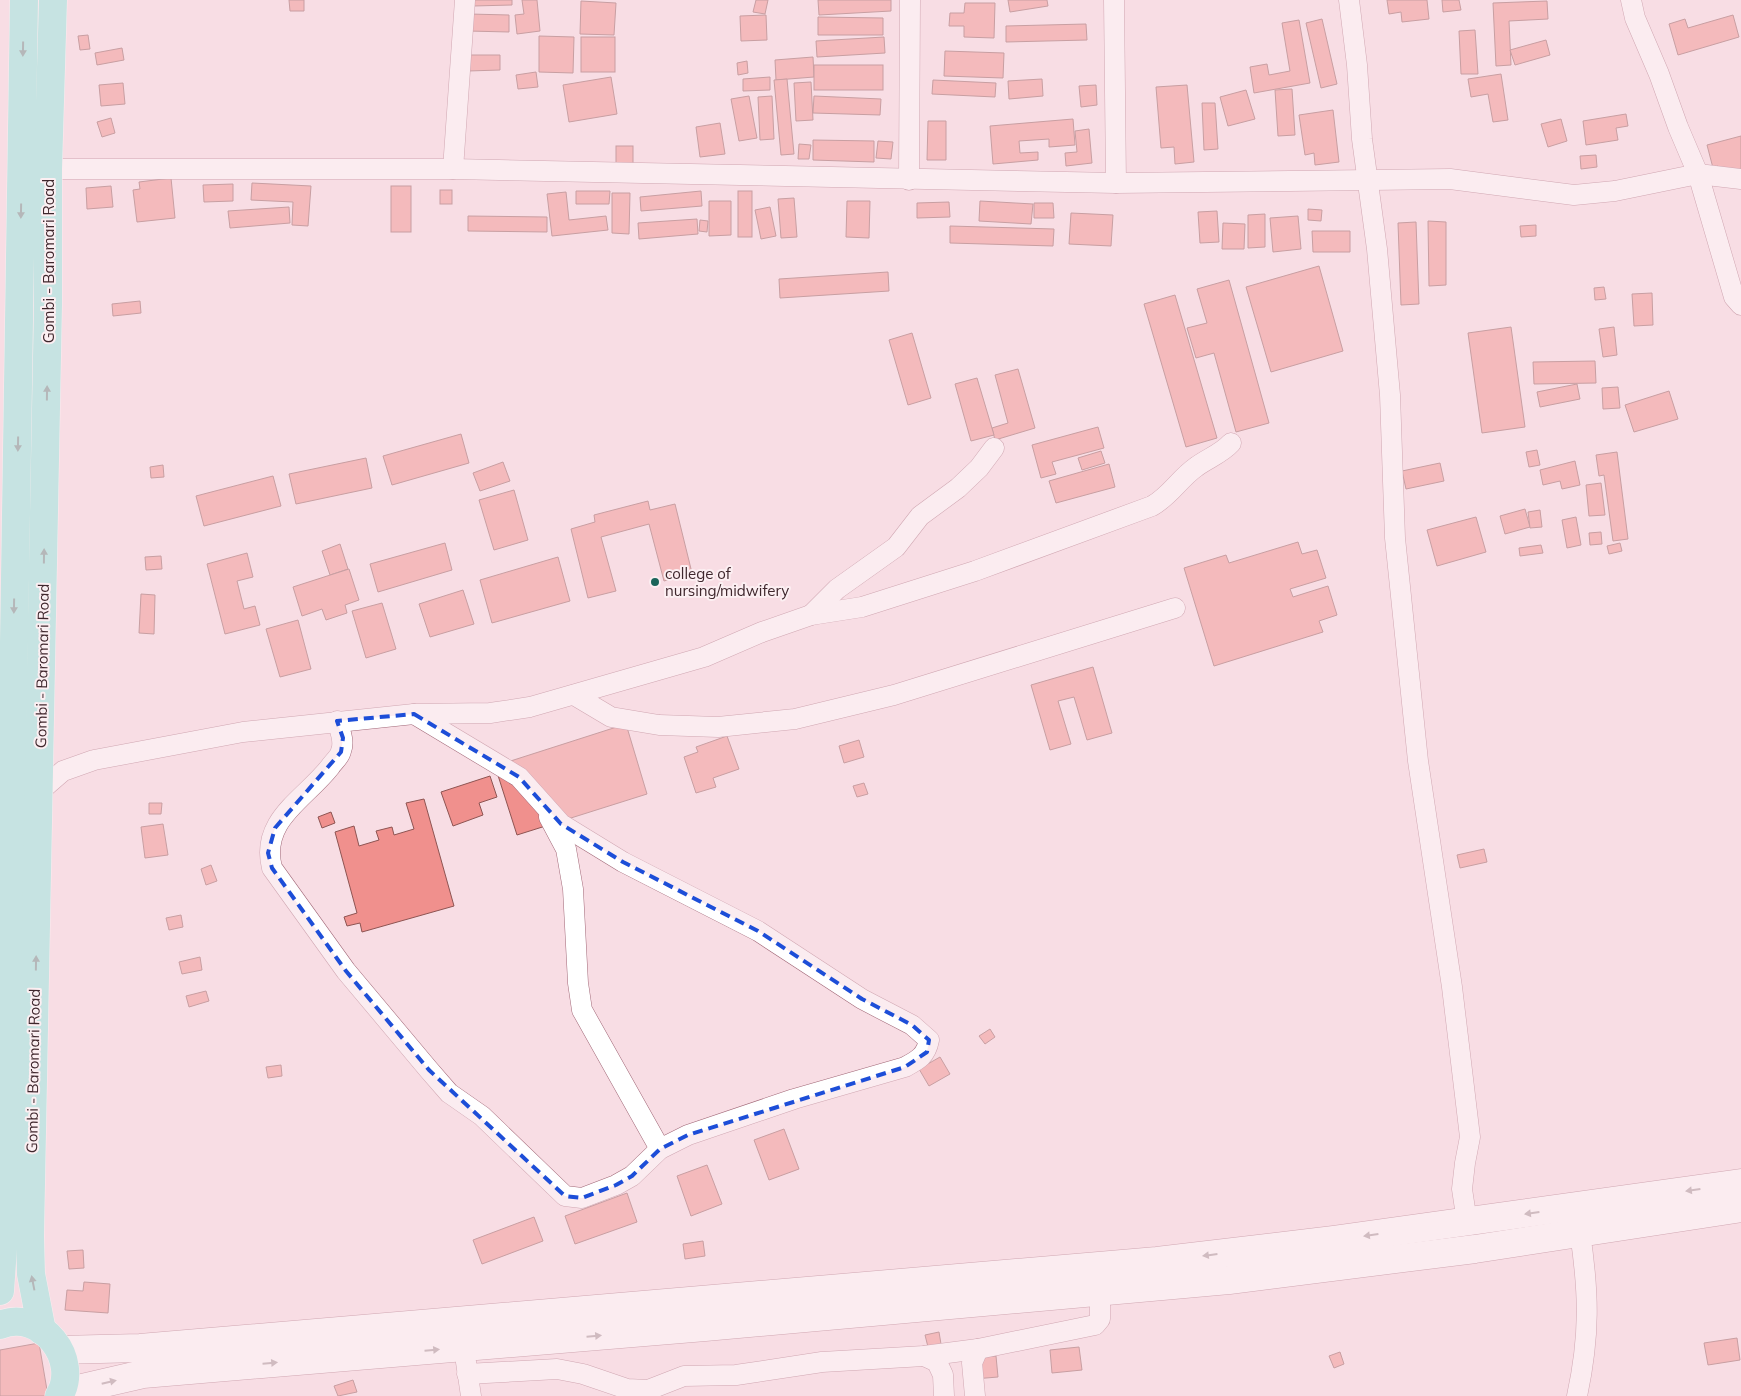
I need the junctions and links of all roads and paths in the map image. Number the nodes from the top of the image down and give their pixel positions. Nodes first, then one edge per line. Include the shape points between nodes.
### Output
1 (24, 0) edge
2 (53, 0) edge
3 (465, 0) edge
4 (910, 0) edge
5 (1114, 0) edge
6 (1349, 0) edge
7 (1631, 0) edge
8 (48, 169) junction
9 (453, 169) junction
10 (1698, 174) junction
11 (1741, 179) edge
12 (909, 180) junction
13 (1368, 180) junction
14 (1116, 183) junction
15 (1741, 305) edge
16 (1231, 443) dead end
17 (994, 448) dead end
18 (1175, 608) dead end
19 (811, 615) junction
20 (574, 695) junction
21 (414, 714) junction
22 (337, 721) junction
23 (5, 791) edge
24 (40, 791) junction
25 (540, 801) junction
26 (660, 1149) junction
27 (1741, 1183) edge
28 (1741, 1208) edge
29 (1466, 1222) junction
30 (1580, 1233) junction
31 (0, 1291) edge
32 (1100, 1291) junction
33 (0, 1325) edge
34 (51, 1340) junction
35 (463, 1347) junction
36 (978, 1349) junction
37 (924, 1356) junction
38 (468, 1374) junction
39 (60, 1395) edge
40 (471, 1396) edge
41 (944, 1396) edge
42 (975, 1396) edge
43 (1577, 1396) edge

1 -> 23 main road, Gombi - Baromari Road
2 - 8 main road, Gombi - Baromari Road
3 - 9 street
4 - 12 street
5 - 14 street
6 - 13 street
7 - 10 street via 1635,18
8 - 9 street
24 -> 8 main road, Gombi - Baromari Road
9 - 12 street
10 - 11 street
10 - 13 street via 1615,191 1574,195 1450,179
10 - 15 street via 1734,297
12 - 14 street
13 - 14 street
13 - 29 street via 1390,395 1395,538 1418,761 1452,987 1470,1137 1462,1189
16 - 19 street via 1196,467 1167,497 1152,506 974,571 862,607
17 - 19 street via 958,488 920,516 896,547 838,590
18 - 20 street via 894,695 795,719 718,727 659,725 611,717
19 - 20 street via 704,657
20 - 21 street via 530,707 490,713
21 - 22 street
21 - 25 street via 519,776
22 - 24 street via 243,732 94,760 63,771
22 - 26 street via 343,738 341,752 275,828 268,853 272,868 346,971 450,1093 482,1116 565,1196 582,1198 616,1185 632,1176
23 - 24 street
23 - 31 main road, Gombi - Baromari Road via 6,1220
34 -> 24 main road, Gombi - Baromari Road via 31,1274 30,1236
25 - 26 street via 566,849 582,1010
25 - 26 street via 561,824 758,931 862,999 912,1025 929,1040 927,1052 905,1067 794,1099 688,1135
27 -> 29 main road
28 - 30 main road
29 -> 34 main road via 1137,1263 140,1348
30 - 32 main road via 1229,1280
30 - 43 street via 1587,1280 1588,1338
35 -> 32 main road
32 - 36 street via 1100,1319 1095,1326
33 - 34 main road via 20,1322
34 - 39 main road, Gombi - Baromari Road via 65,1364
35 - 38 street
39 -> 35 main road via 143,1374
36 - 37 street
36 - 42 street via 972,1363
37 - 38 street via 822,1362 736,1375 684,1376 648,1390 627,1389 557,1369
37 - 41 street via 937,1362 943,1375
38 - 40 street

